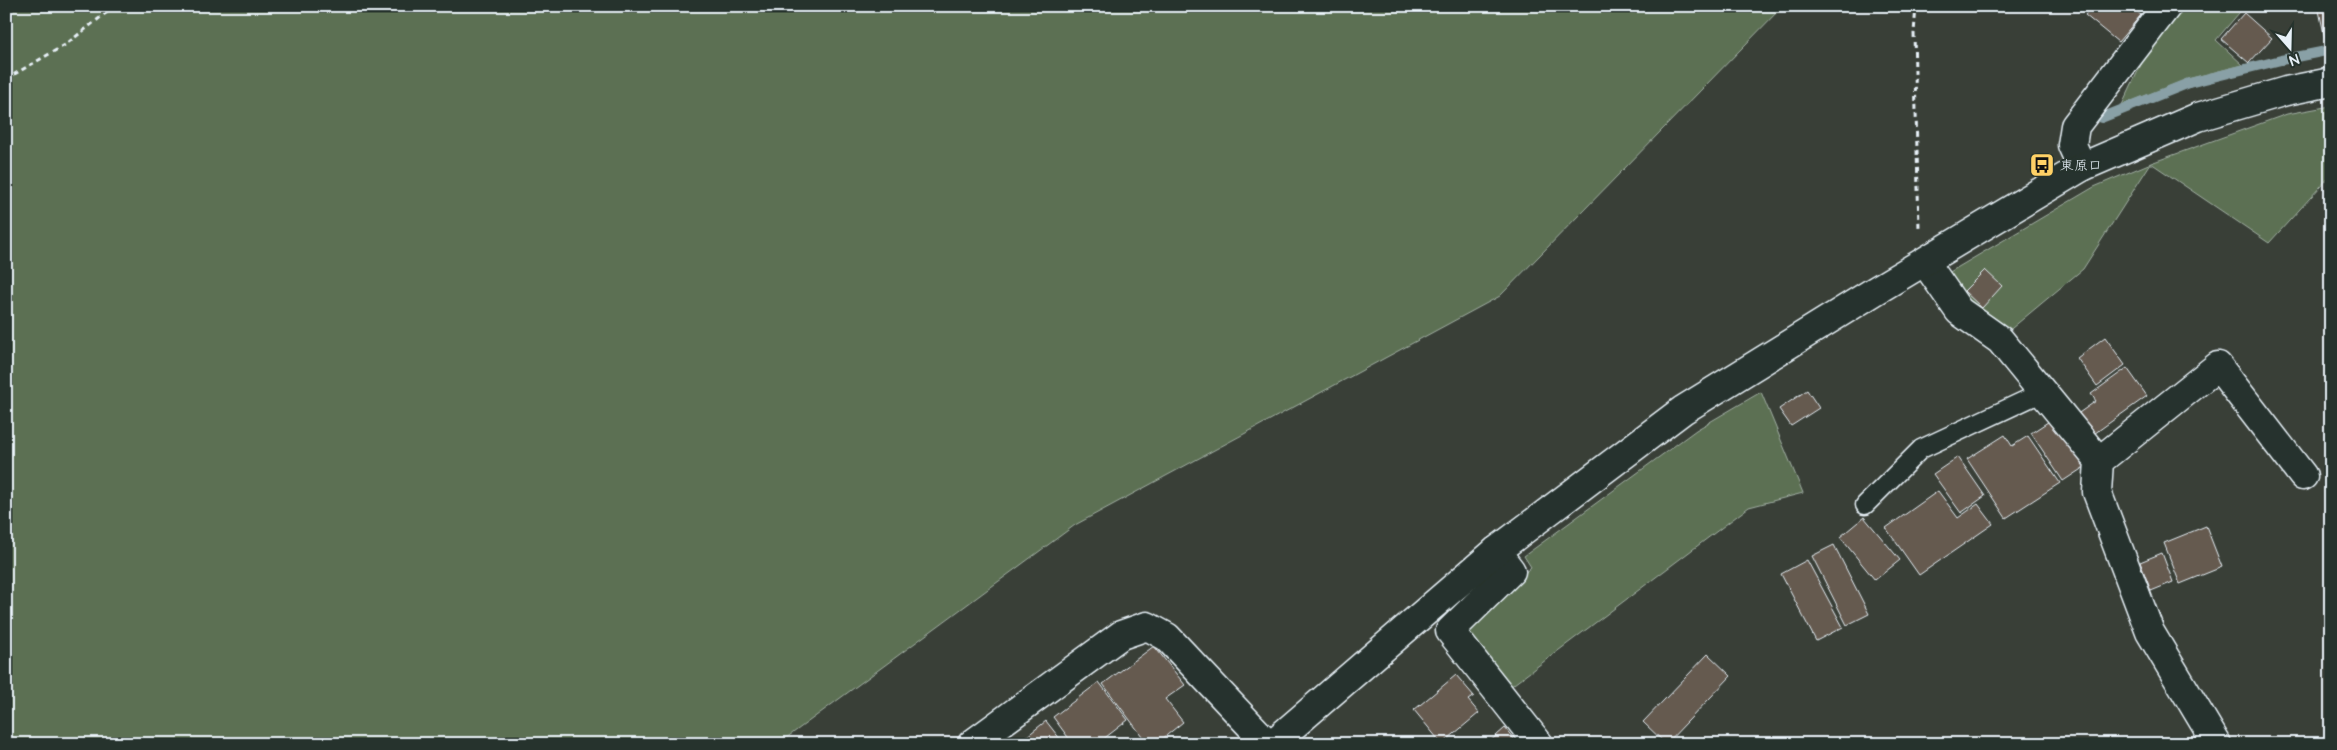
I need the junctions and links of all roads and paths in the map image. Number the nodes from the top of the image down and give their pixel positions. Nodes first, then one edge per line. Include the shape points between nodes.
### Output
1 (115, 6) edge
2 (1916, 6) edge
3 (2167, 6) edge
4 (6, 79) edge
5 (2331, 82) edge
6 (2082, 167) junction
7 (1925, 262) junction
8 (2043, 392) junction
9 (2099, 461) junction
10 (2303, 476) dead end
11 (1865, 505) dead end
12 (1496, 551) junction
13 (972, 744) edge
14 (1268, 744) edge
15 (1272, 744) edge
16 (1539, 744) edge
17 (2217, 744) edge

1 - 4 path via 65,45
2 - 7 path via 1919,240
3 - 6 street via 2075,126 2072,145
5 - 6 street via 2286,91 2198,117
6 - 7 street
7 - 8 street via 1959,311 2000,340
7 - 12 street via 1683,410
8 - 9 street
8 - 11 lane via 1921,449
9 - 10 street via 2218,366
9 - 17 street via 2097,492 2150,632
12 - 15 street
12 - 16 street via 1511,570 1450,631
13 - 14 street via 1121,635 1147,626 1167,637

